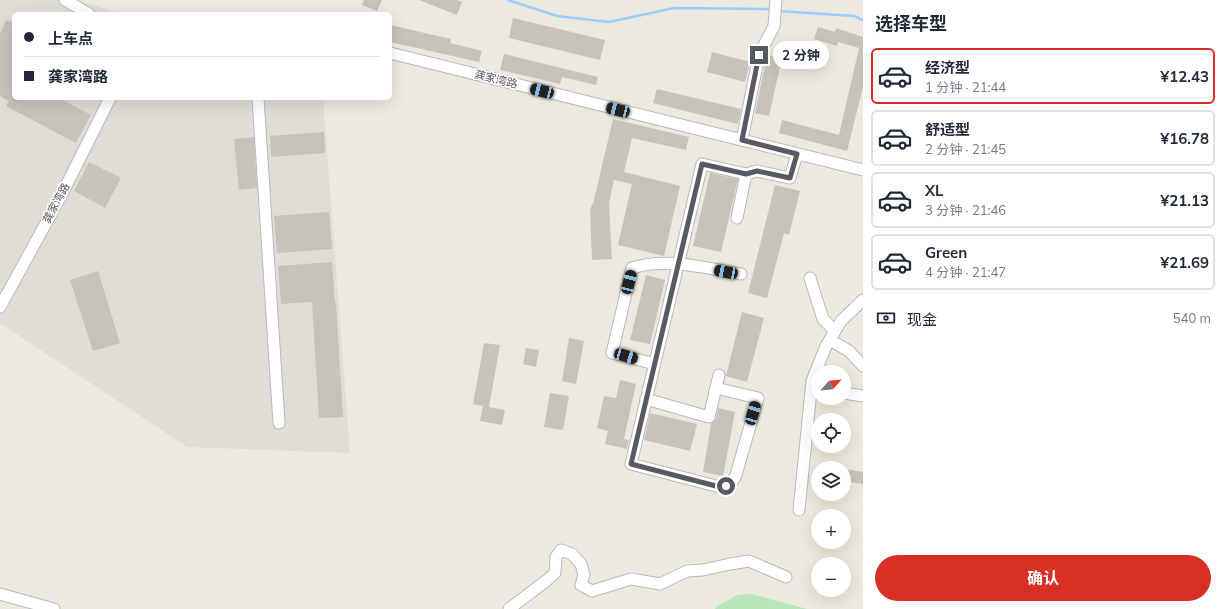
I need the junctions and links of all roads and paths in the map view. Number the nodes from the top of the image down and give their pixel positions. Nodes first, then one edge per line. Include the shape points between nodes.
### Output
1 (65, 0) edge
2 (776, 1) edge
3 (86, 12) edge
4 (392, 53) edge
5 (109, 100) edge
6 (258, 100) edge
7 (742, 140) junction
8 (797, 154) junction
9 (863, 170) edge
10 (746, 174) junction
11 (737, 218) dead end
12 (680, 263) junction
13 (741, 274) dead end
14 (810, 278) dead end
15 (0, 307) edge
16 (861, 307) edge
17 (832, 336) junction
18 (655, 364) junction
19 (818, 365) edge
20 (863, 366) edge
21 (719, 374) dead end
22 (716, 388) junction
23 (851, 394) edge
24 (863, 396) edge
25 (646, 399) junction
26 (813, 405) edge
27 (279, 423) dead end
28 (799, 510) dead end
29 (786, 577) dead end
30 (0, 594) edge
31 (54, 609) edge
32 (509, 609) edge

1 - 3 street
2 - 7 street via 774,26 759,55
4 - 7 street, 龚家湾路
5 - 15 street, 龚家湾路 via 63,192
6 - 27 street
7 - 8 street, 龚家湾路
8 - 9 street, 龚家湾路
8 - 10 street via 790,178 757,171
10 - 11 street
10 - 12 street via 702,164
12 - 13 street
12 - 18 street
12 - 18 street via 646,264 632,268 612,352
14 - 17 street via 823,319
16 - 17 street via 841,321
17 - 19 street
17 - 20 street
18 - 25 street
21 - 22 street
22 - 25 street via 709,417
22 - 25 street via 758,398 736,475 730,483 721,486 631,464
23 - 24 street
26 - 28 street
29 - 32 street via 749,561 687,571 660,584 631,579 592,591 581,585 584,575 580,564 572,554 561,550 556,556 555,573
30 - 31 street

